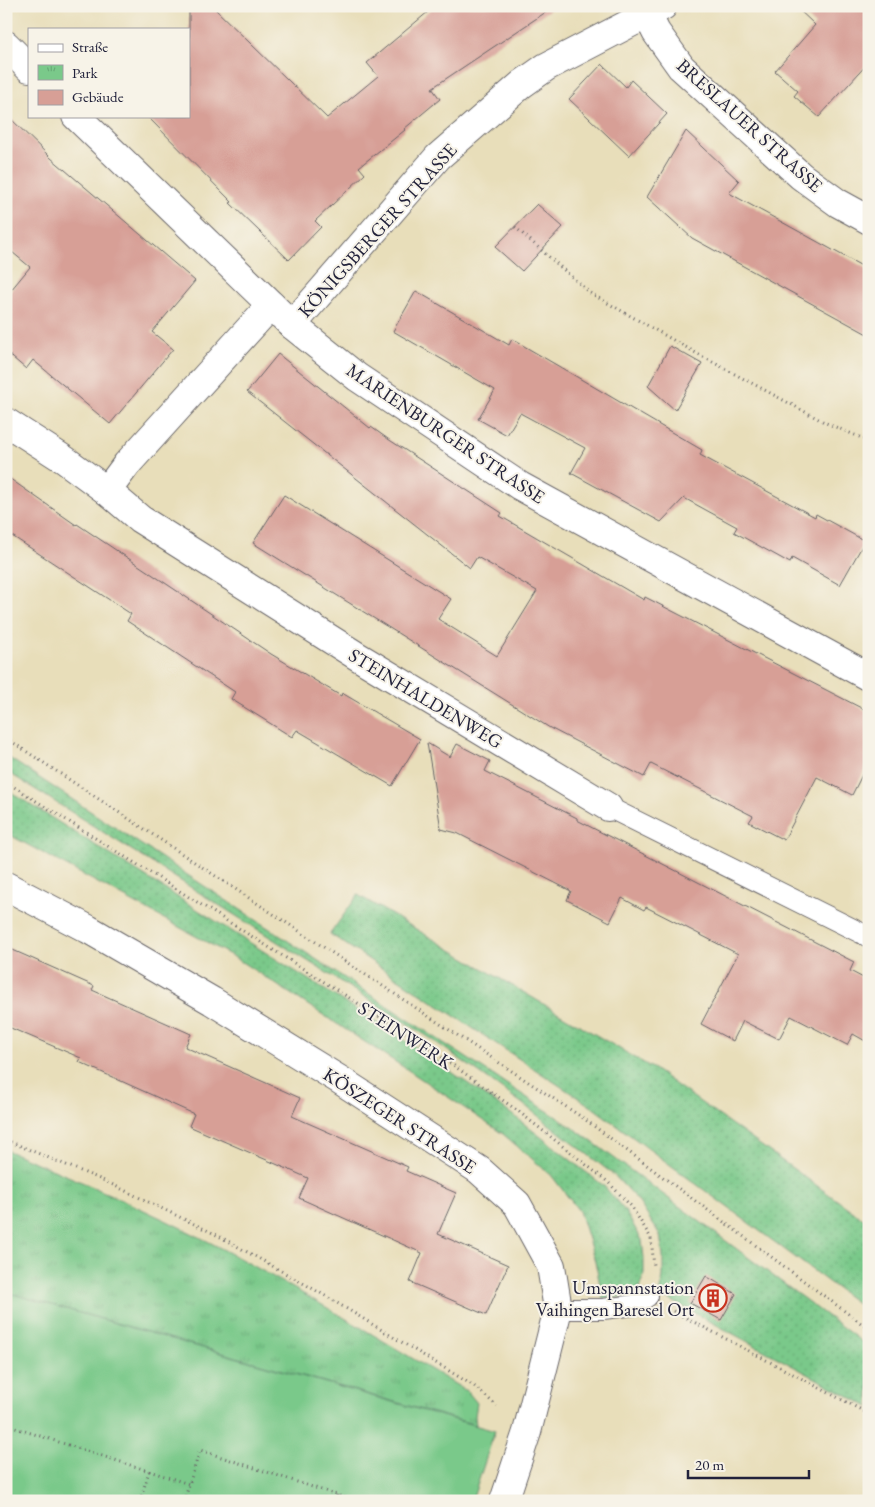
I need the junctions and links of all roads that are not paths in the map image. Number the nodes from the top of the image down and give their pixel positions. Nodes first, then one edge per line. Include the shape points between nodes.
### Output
1 (655, 10) edge
2 (6, 45) edge
3 (28, 67) edge
4 (78, 118) edge
5 (869, 220) edge
6 (271, 305) junction
7 (292, 325) junction
8 (6, 422) edge
9 (107, 491) junction
10 (869, 677) edge
11 (608, 807) joint
12 (6, 886) edge
13 (869, 937) edge
14 (648, 1296) road end
15 (558, 1309) junction
16 (504, 1501) edge

1 - 5 street, BRESLAUER STRASSE via 656,32 681,67 801,176 838,203
1 - 7 street, KÖNIGSBERGER STRASSE via 546,67 515,90 438,157
2 - 3 street
4 - 6 street, MARIENBURGER STRASSE
6 - 7 street, MARIENBURGER STRASSE
6 - 9 street, KÖNIGSBERGER STRASSE via 127,464
7 - 10 street, MARIENBURGER STRASSE via 357,377 520,486
8 - 9 street, STEINHALDENWEG
9 - 11 street, STEINHALDENWEG via 157,530 357,656
11 - 13 lane, STEINHALDENWEG
12 - 15 street, KÖSZEGER STRASSE via 212,1001 479,1170 517,1204 552,1266
14 - 15 lane via 635,1305
15 - 16 street, KÖSZEGER STRASSE

